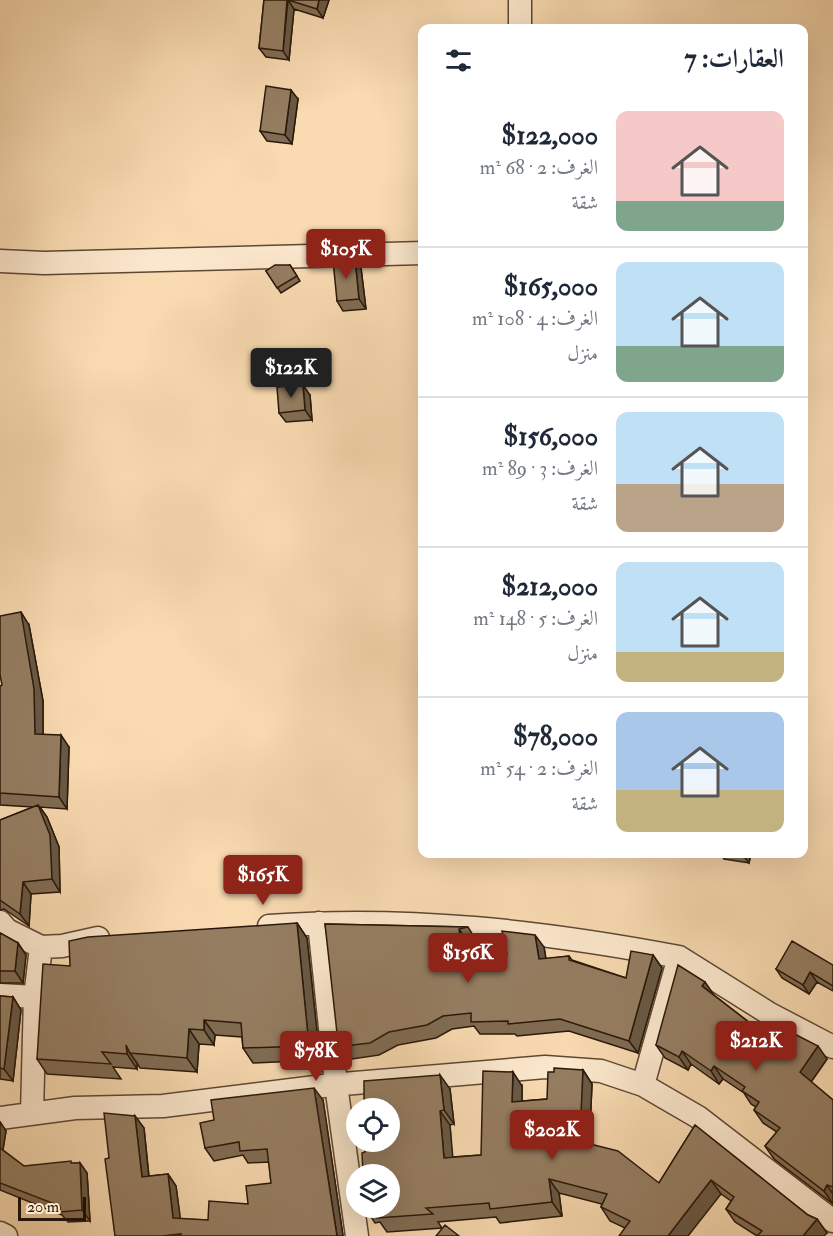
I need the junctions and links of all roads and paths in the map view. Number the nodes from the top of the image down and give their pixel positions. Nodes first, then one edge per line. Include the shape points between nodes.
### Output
1 (520, 0) edge
2 (520, 24) edge
3 (418, 253) edge
4 (0, 261) edge
5 (0, 922) edge
6 (319, 923) junction
7 (249, 928) edge
8 (120, 936) edge
9 (40, 947) junction
10 (679, 957) junction
11 (0, 995) edge
12 (35, 997) junction
13 (833, 1047) edge
14 (336, 1085) junction
15 (643, 1085) junction
16 (32, 1113) junction
17 (0, 1118) edge
18 (833, 1221) edge
19 (0, 1233) edge
20 (6, 1236) edge
21 (357, 1236) edge

1 - 2 street
3 - 4 street
5 - 9 street via 7,930
6 - 7 street
6 - 10 street via 445,924 525,931
6 - 14 street
8 - 9 street
9 - 12 street
10 - 13 street via 770,1014
10 - 15 street
11 - 12 street
12 - 16 street
14 - 15 street via 545,1067 601,1071
14 - 16 street via 163,1106
14 - 21 street
15 - 18 street via 698,1117
16 - 17 street
19 - 20 street

